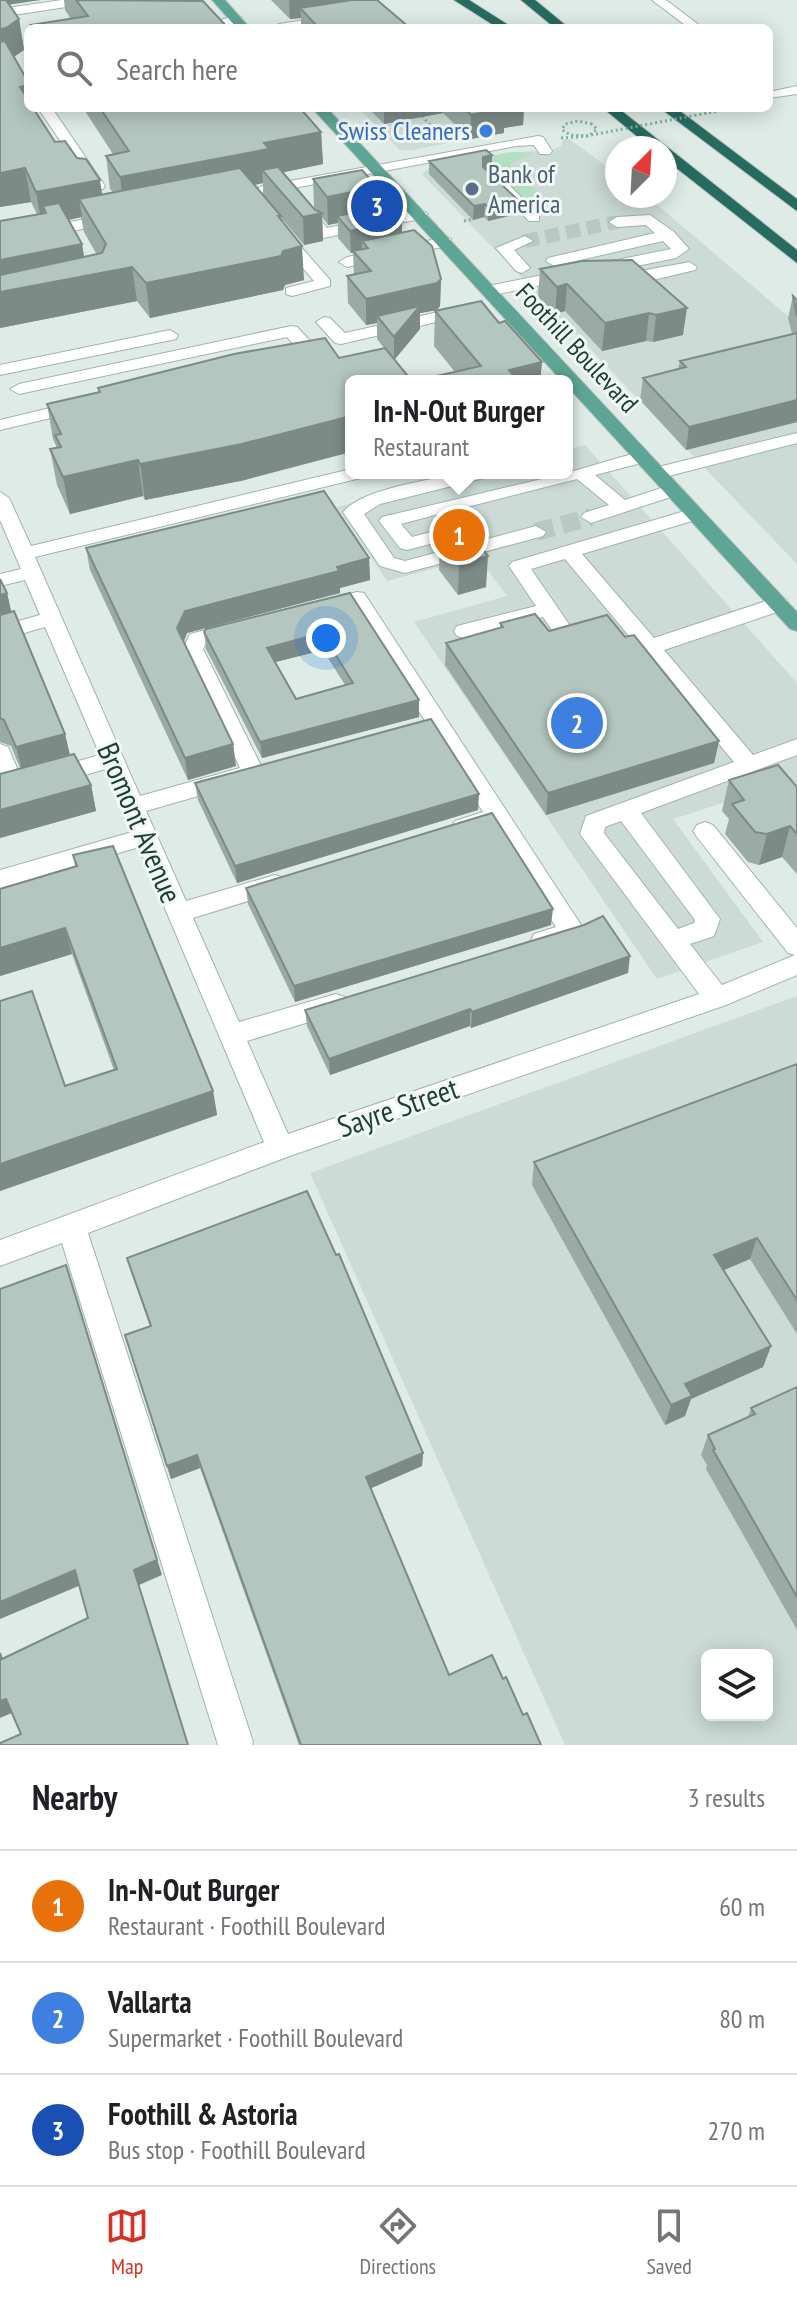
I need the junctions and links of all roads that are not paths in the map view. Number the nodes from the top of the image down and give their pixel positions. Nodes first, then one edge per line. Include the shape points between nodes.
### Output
1 (86, 0) edge
2 (218, 0) edge
3 (460, 0) edge
4 (476, 0) edge
5 (527, 0) edge
6 (543, 0) edge
7 (658, 0) edge
8 (43, 3) edge
9 (0, 13) edge
10 (548, 16) junction
11 (341, 18) edge
12 (240, 24) edge
13 (304, 24) edge
14 (502, 24) edge
15 (504, 24) edge
16 (558, 24) edge
17 (691, 24) edge
18 (48, 112) edge
19 (323, 112) edge
20 (615, 112) edge
21 (672, 112) edge
22 (645, 136) edge
23 (541, 146) dead end
24 (463, 151) junction
25 (677, 162) edge
26 (376, 167) junction
27 (284, 185) junction
28 (252, 198) edge
29 (797, 206) edge
30 (420, 214) junction
31 (534, 218) dead end
32 (617, 222) tunnel mouth
33 (275, 226) edge
34 (669, 235) junction
35 (0, 241) edge
36 (525, 241) dead end
37 (446, 242) junction
38 (797, 258) edge
39 (347, 262) dead end
40 (689, 267) dead end
41 (522, 268) junction
42 (292, 291) dead end
43 (491, 303) junction
44 (324, 322) dead end
45 (170, 335) dead end
46 (346, 349) dead end
47 (280, 359) edge
48 (0, 370) edge
49 (562, 375) edge
50 (573, 387) edge
51 (19, 389) dead end
52 (97, 402) edge
53 (0, 425) edge
54 (797, 438) edge
55 (642, 457) junction
56 (579, 469) edge
57 (657, 473) junction
58 (345, 477) edge
59 (457, 479) edge
60 (543, 479) edge
61 (673, 490) junction
62 (0, 498) edge
63 (373, 500) junction
64 (454, 504) junction
65 (620, 506) junction
66 (695, 514) junction
67 (591, 517) tunnel mouth
68 (389, 521) junction
69 (536, 532) tunnel mouth
70 (569, 551) junction
71 (27, 564) junction
72 (0, 580) edge
73 (779, 604) junction
74 (548, 609) junction
75 (299, 613) edge
76 (51, 619) junction
77 (255, 624) edge
78 (797, 624) edge
79 (464, 631) dead end
80 (0, 633) edge
81 (567, 636) edge
82 (650, 647) junction
83 (797, 747) edge
84 (0, 752) edge
85 (111, 760) junction
86 (753, 762) junction
87 (779, 785) edge
88 (6, 789) edge
89 (132, 807) junction
90 (626, 810) junction
91 (498, 816) junction
92 (705, 831) dead end
93 (444, 832) edge
94 (145, 837) junction
95 (302, 875) edge
96 (0, 879) edge
97 (178, 913) junction
98 (673, 940) junction
99 (797, 946) edge
100 (514, 950) edge
101 (797, 964) edge
102 (367, 995) edge
103 (717, 998) junction
104 (231, 1035) junction
105 (280, 1148) junction
106 (71, 1227) junction
107 (0, 1253) edge
108 (235, 1742) dead end

1 - 8 street
2 - 12 main road
3 - 14 highway
4 - 15 highway
5 - 10 highway
6 - 10 highway
7 - 17 street
8 - 9 street
10 - 16 highway
11 - 13 street
18 - 35 street via 126,216 74,233
19 - 26 main road, Foothill Boulevard
20 - 22 highway
21 - 29 highway
23 - 24 street
24 - 26 street
24 - 31 street
25 - 38 highway
26 - 27 street
26 - 30 main road, Foothill Boulevard
27 - 28 street
27 - 30 street via 323,233
30 - 37 main road, Foothill Boulevard
32 - 34 street via 645,218
33 - 42 street via 324,283
34 - 41 street
34 - 43 street via 681,249 676,253
36 - 41 street via 504,248
37 - 39 street
37 - 43 main road, Foothill Boulevard
40 - 43 street via 636,279 611,277
41 - 43 street
43 - 44 street via 341,339
43 - 46 street
43 - 49 main road, Foothill Boulevard
45 - 48 street
47 - 51 street via 311,352 291,331
50 - 55 main road, Foothill Boulevard
52 - 53 street
54 - 57 street
55 - 56 street
55 - 57 main road, Foothill Boulevard
56 - 65 street
57 - 61 main road, Foothill Boulevard
58 - 71 street
59 - 63 street
60 - 64 street
61 - 65 street
61 - 66 main road, Foothill Boulevard
62 - 71 street, Bromont Avenue
63 - 68 street
63 - 69 street via 353,512 387,562 405,567
64 - 68 street
64 - 68 street via 473,527 407,544
65 - 67 street
66 - 70 street
66 - 73 main road, Foothill Boulevard
70 - 74 street via 519,566
70 - 82 street
71 - 72 street
71 - 76 street, Bromont Avenue
73 - 78 main road, Foothill Boulevard
73 - 82 street
74 - 79 street
74 - 81 street
75 - 91 street via 357,598 430,725
76 - 80 street
76 - 85 street, Bromont Avenue
77 - 89 street via 197,639 193,649 261,770
82 - 86 street
83 - 86 street
84 - 88 street
85 - 88 street
85 - 89 street, Bromont Avenue
86 - 87 street
86 - 90 street
89 - 94 street, Bromont Avenue
90 - 98 street via 594,822 592,834
90 - 98 street via 708,919 705,929
91 - 93 street
91 - 100 street via 572,932
92 - 99 street
94 - 96 street
94 - 97 street, Bromont Avenue
95 - 97 street
97 - 104 street, Bromont Avenue
98 - 103 street
101 - 103 street, Sayre Street
102 - 104 street
103 - 105 street, Sayre Street
104 - 105 street, Bromont Avenue
105 - 106 street, Sayre Street
106 - 107 street, Sayre Street
106 - 108 street

